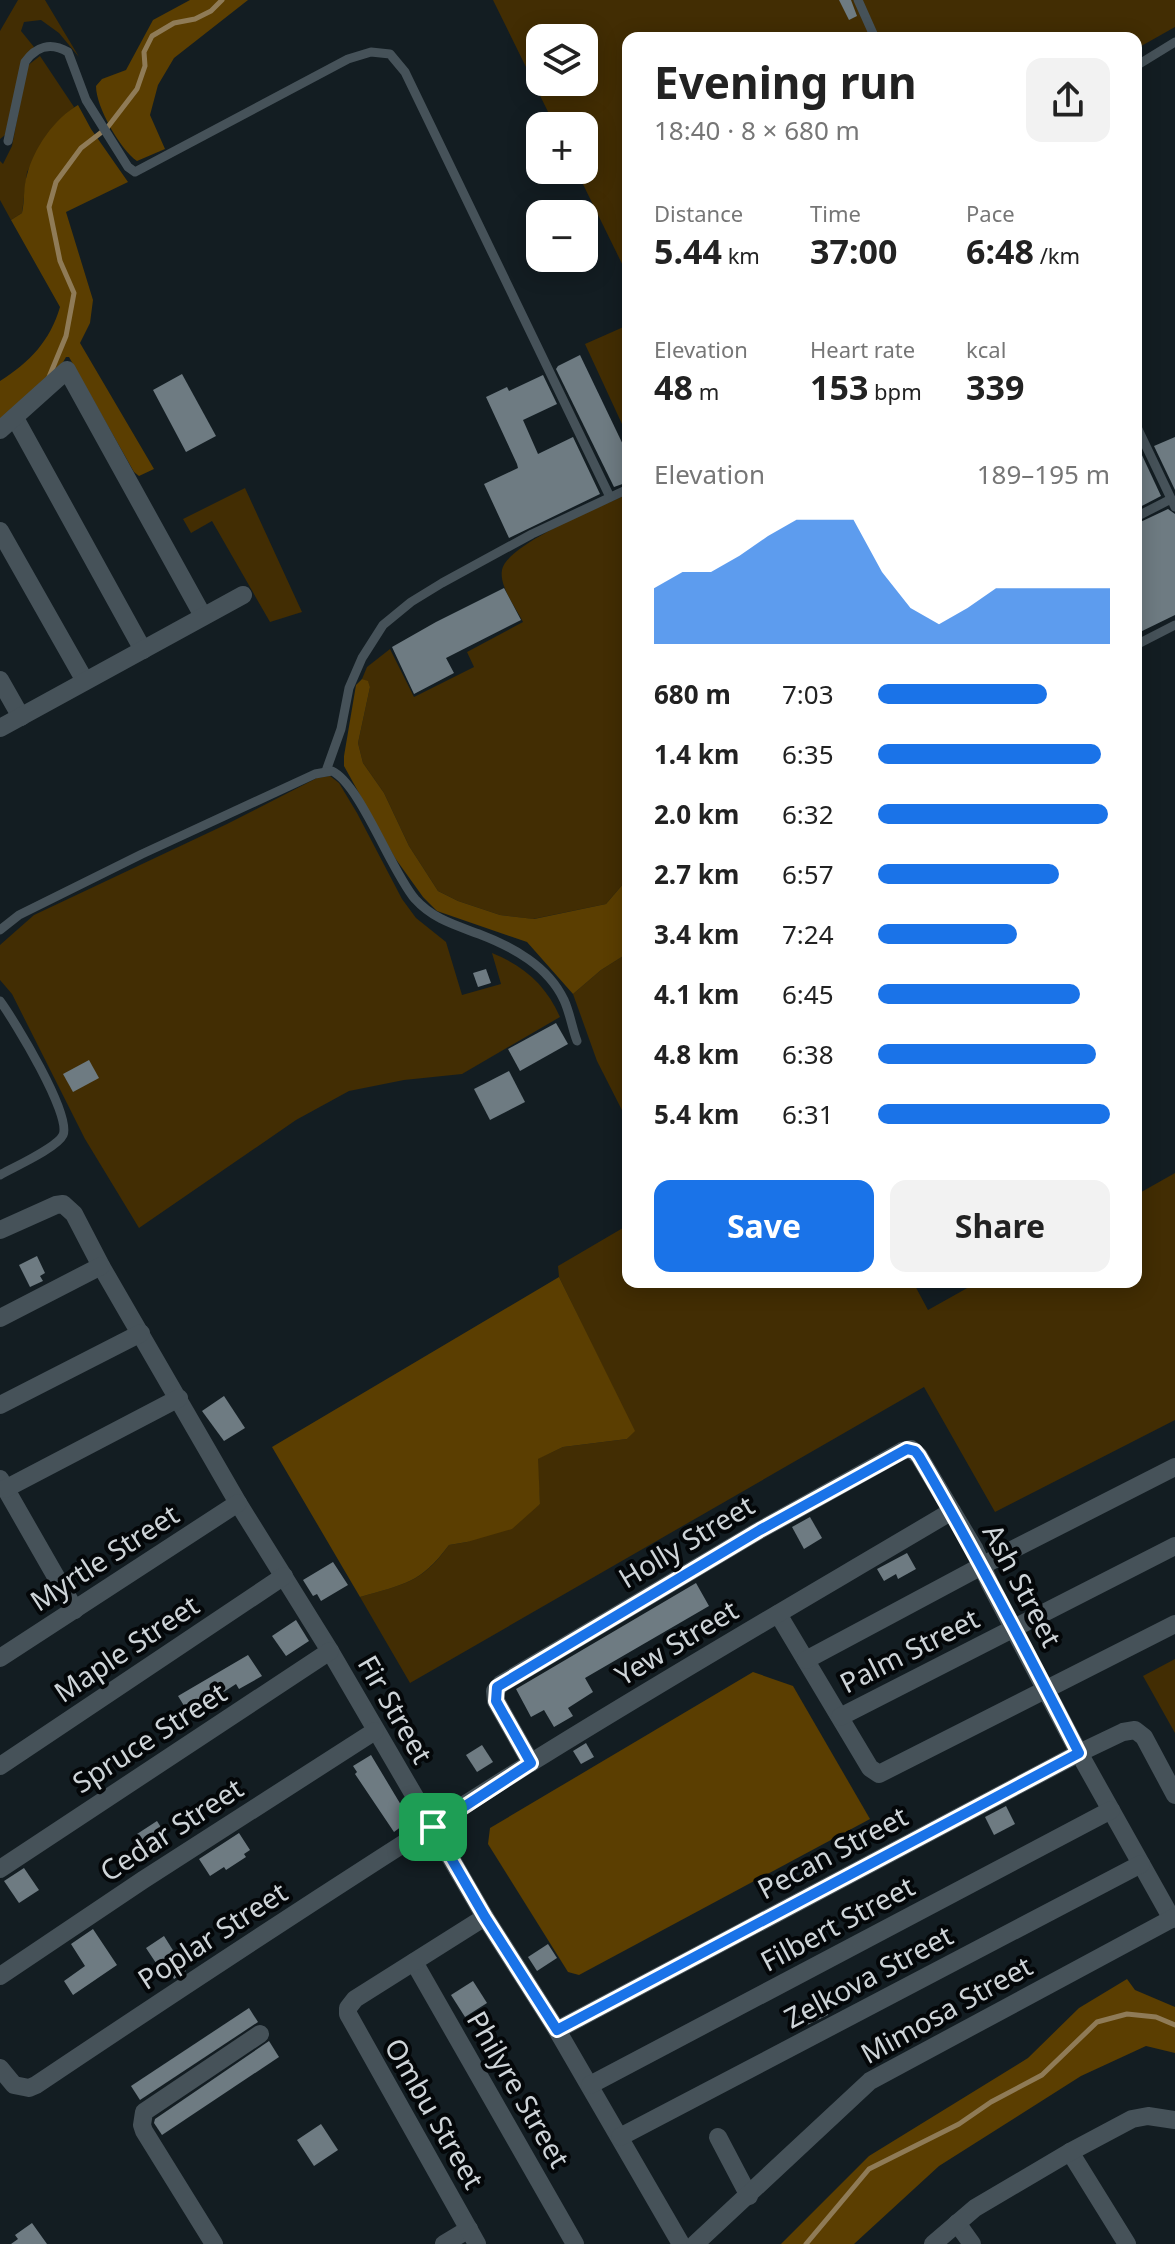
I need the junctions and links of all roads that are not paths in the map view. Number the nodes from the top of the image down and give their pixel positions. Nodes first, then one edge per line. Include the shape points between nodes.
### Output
1 (858, 0) edge
2 (872, 32) edge
3 (1175, 42) edge
4 (1142, 62) edge
5 (8, 141) dead end
6 (15, 418) junction
7 (0, 430) edge
8 (1142, 438) edge
9 (622, 492) edge
10 (610, 497) junction
11 (1173, 503) edge
12 (1142, 515) edge
13 (0, 531) edge
14 (243, 595) dead end
15 (203, 616) junction
16 (1175, 625) edge
17 (1142, 642) edge
18 (143, 650) junction
19 (0, 680) edge
20 (85, 681) junction
21 (21, 717) junction
22 (0, 728) edge
23 (326, 771) junction
24 (0, 930) edge
25 (0, 1001) edge
26 (577, 1041) dead end
27 (0, 1175) edge
28 (0, 1230) edge
29 (101, 1266) junction
30 (0, 1318) edge
31 (141, 1333) junction
32 (179, 1398) junction
33 (0, 1405) edge
34 (911, 1449) joint
35 (1175, 1467) edge
36 (3, 1484) edge
37 (238, 1503) junction
38 (952, 1511) junction
39 (1175, 1546) edge
40 (982, 1566) junction
41 (284, 1576) junction
42 (75, 1610) junction
43 (778, 1614) junction
44 (1175, 1624) edge
45 (1014, 1628) junction
46 (330, 1651) junction
47 (0, 1658) edge
48 (806, 1660) junction
49 (1047, 1690) junction
50 (840, 1717) junction
51 (375, 1731) junction
52 (1079, 1753) junction
53 (531, 1763) junction
54 (0, 1766) edge
55 (1175, 1795) edge
56 (1111, 1810) junction
57 (433, 1827) junction
58 (1141, 1864) junction
59 (0, 1869) edge
60 (485, 1917) junction
61 (1173, 1918) edge
62 (414, 1962) junction
63 (0, 1976) edge
64 (557, 2030) junction
65 (260, 2034) dead end
66 (0, 2068) edge
67 (590, 2085) junction
68 (1175, 2120) edge
69 (620, 2137) junction
70 (718, 2137) dead end
71 (1070, 2152) junction
72 (749, 2196) junction
73 (957, 2223) junction
74 (473, 2236) edge
75 (214, 2244) edge
76 (444, 2244) edge
77 (575, 2244) edge
78 (681, 2244) edge
79 (695, 2244) edge
80 (933, 2244) edge
81 (972, 2244) edge
82 (1127, 2244) edge

1 - 2 lane
3 - 4 lane
5 - 10 lane via 25,62 44,47 68,52 82,93 131,171 141,171 348,59 371,52 390,54 405,72
6 - 7 street
6 - 15 street via 67,370
6 - 18 street
8 - 11 lane
9 - 10 lane
10 - 23 lane via 442,583 383,625 349,688
11 - 12 lane
13 - 20 street
14 - 15 street
15 - 18 street
16 - 17 lane
18 - 20 street
19 - 21 street
20 - 21 street
21 - 22 street
23 - 24 lane via 142,854 19,915
23 - 26 lane via 344,780 401,880 427,910 544,971 564,1001
25 - 27 lane via 31,1052 65,1128 59,1141
28 - 29 street, Fir Street via 63,1204 74,1214
29 - 30 street
29 - 31 street, Fir Street
31 - 32 street, Fir Street
31 - 33 street
32 - 36 street
32 - 37 street, Fir Street
34 - 38 street, Ash Street
34 - 53 street, Holly Street via 760,1530 501,1684 496,1701
35 - 40 street
36 - 42 street
37 - 41 street, Fir Street
37 - 42 street, Myrtle Street
38 - 40 street, Ash Street
38 - 43 street, Yew Street
39 - 45 street, Palm Street
40 - 45 street, Ash Street
40 - 48 street
41 - 46 street, Fir Street
41 - 54 street, Maple Street
42 - 47 street, Myrtle Street
43 - 48 street
43 - 53 street, Yew Street
44 - 49 street
45 - 49 street, Ash Street
45 - 50 street, Palm Street
46 - 51 street, Fir Street
46 - 59 street, Spruce Street
48 - 50 street
49 - 50 street via 883,1773 875,1773
49 - 52 street, Ash Street
51 - 57 street, Fir Street
51 - 63 street, Cedar Street
52 - 55 street, Pecan Street via 1135,1730
52 - 56 street, Ash Street
52 - 64 street, Pecan Street
53 - 57 street, Yew Street
56 - 58 street, Ash Street
56 - 67 street, Filbert Street
57 - 60 street, Fir Street
57 - 66 street, Poplar Street via 36,2085 21,2087
58 - 61 street, Ash Street
58 - 69 street, Zelkova Street
60 - 62 street
60 - 64 street, Fir Street
61 - 72 street, Mimosa Street via 870,2081
62 - 74 street, Ombu Street via 355,1999 348,2008 350,2020
62 - 77 street, Philyre Street
64 - 67 street, Fir Street
65 - 75 street via 142,2117 144,2131
67 - 69 street, Fir Street
68 - 71 street via 1132,2119
69 - 78 street, Fir Street
70 - 72 street
71 - 73 street
71 - 82 street
72 - 79 street, Mimosa Street
73 - 80 street
73 - 81 street
74 - 76 street

